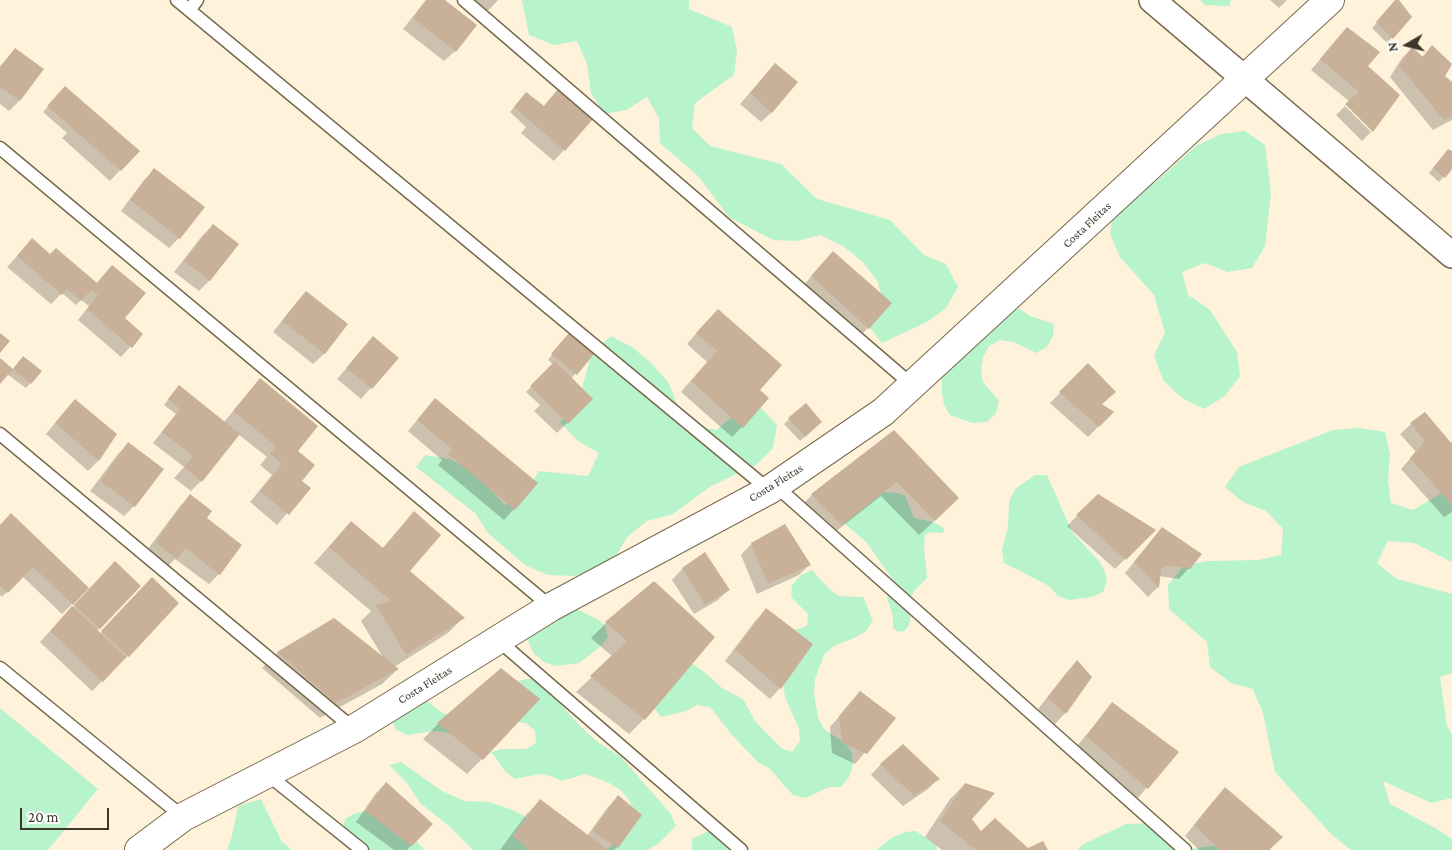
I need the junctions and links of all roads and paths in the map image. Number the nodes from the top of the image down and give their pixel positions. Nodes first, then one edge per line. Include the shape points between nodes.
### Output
1 (177, 0) edge
2 (464, 0) edge
3 (1152, 0) edge
4 (1330, 0) edge
5 (193, 5) edge
6 (1245, 80) junction
7 (0, 148) edge
8 (1452, 255) edge
9 (912, 385) junction
10 (0, 434) edge
11 (772, 488) junction
12 (551, 607) junction
13 (498, 640) junction
14 (0, 668) edge
15 (354, 729) junction
16 (267, 774) junction
17 (182, 817) junction
18 (140, 850) edge
19 (362, 850) edge
20 (741, 850) edge
21 (1185, 850) edge

1 - 5 lane
2 - 9 lane
3 - 6 street
4 - 6 main road, Costa Fleitas
5 - 11 lane
6 - 8 street
6 - 9 main road, Costa Fleitas
7 - 12 lane
9 - 11 main road, Costa Fleitas via 883,412
10 - 15 lane
11 - 12 main road, Costa Fleitas
11 - 21 lane
12 - 13 main road, Costa Fleitas
13 - 15 main road, Costa Fleitas
13 - 20 lane
14 - 17 lane
15 - 16 main road, Costa Fleitas
16 - 17 main road, Costa Fleitas
16 - 19 lane
17 - 18 main road, Costa Fleitas

